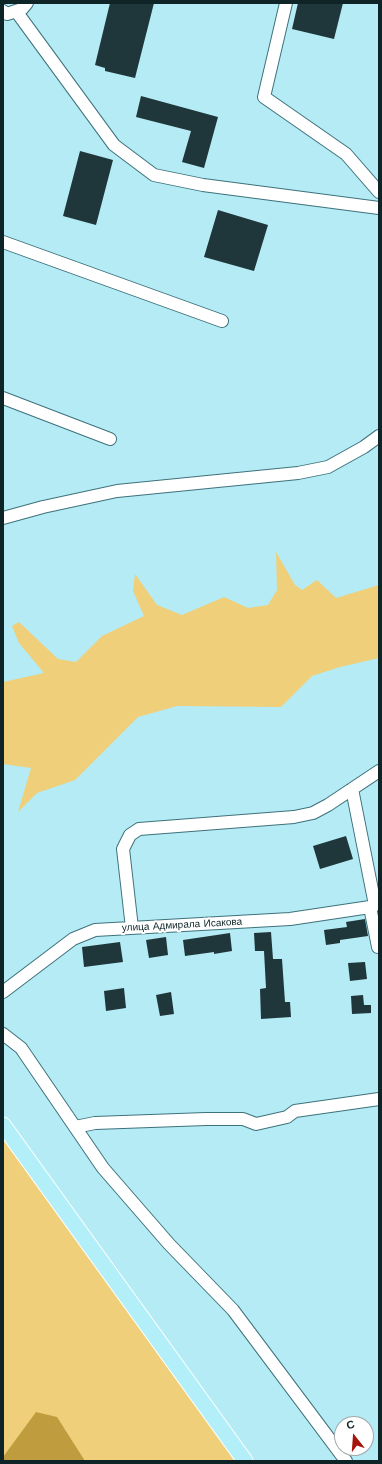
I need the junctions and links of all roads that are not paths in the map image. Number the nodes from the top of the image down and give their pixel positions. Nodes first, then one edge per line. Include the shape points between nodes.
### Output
1 (27, 3) edge
2 (286, 3) edge
3 (3, 11) edge
4 (16, 11) junction
5 (379, 192) edge
6 (379, 208) edge
7 (3, 242) edge
8 (222, 321) dead end
9 (3, 398) edge
10 (379, 436) edge
11 (110, 439) dead end
12 (3, 518) edge
13 (379, 771) edge
14 (352, 789) junction
15 (375, 905) edge
16 (132, 928) junction
17 (379, 947) edge
18 (3, 992) edge
19 (3, 1034) edge
20 (379, 1099) edge
21 (3, 1125) edge
22 (75, 1127) junction
23 (245, 1461) edge
24 (346, 1461) edge

1 - 4 street
2 - 5 street via 264,97 346,154
3 - 4 street via 7,14
4 - 6 street via 114,144 154,175 203,185
7 - 8 street
9 - 11 street
10 - 12 street via 328,467 298,473 117,491
13 - 14 street
14 - 15 street
14 - 16 street via 313,813 294,817 139,829 130,835 123,849
15 - 16 street, улица Адмирала Исакова via 290,919
15 - 17 street
16 - 18 street, улица Адмирала Исакова via 95,930 73,939
19 - 22 street via 22,1048
20 - 22 street via 295,1111 287,1117 256,1124 243,1119 206,1119 95,1123
21 - 23 main road
22 - 24 street via 108,1174 169,1244 233,1310

